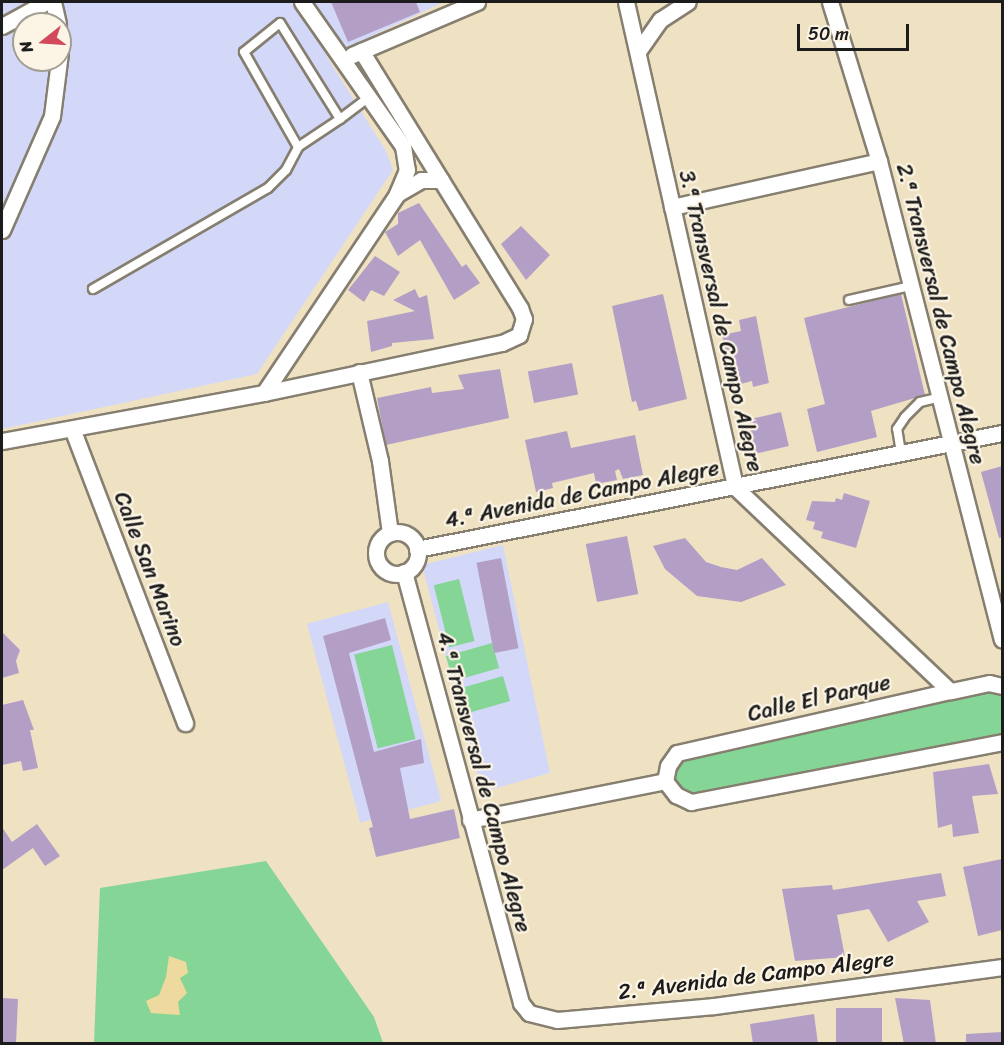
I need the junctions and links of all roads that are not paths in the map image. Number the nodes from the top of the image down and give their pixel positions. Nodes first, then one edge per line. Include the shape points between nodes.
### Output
1 (46, 2) edge
2 (302, 2) edge
3 (477, 2) edge
4 (626, 2) edge
5 (688, 2) edge
6 (830, 2) edge
7 (2, 26) edge
8 (639, 50) junction
9 (361, 51) junction
10 (341, 61) junction
11 (58, 72) edge
12 (370, 96) junction
13 (340, 119) junction
14 (298, 147) junction
15 (879, 161) junction
16 (441, 180) junction
17 (397, 194) junction
18 (672, 207) junction
19 (2, 230) edge
20 (910, 286) junction
21 (93, 289) dead end
22 (849, 300) dead end
23 (359, 372) junction
24 (264, 393) junction
25 (938, 398) junction
26 (73, 431) junction
27 (1002, 433) edge
28 (2, 441) edge
29 (950, 442) junction
30 (901, 453) junction
31 (735, 487) junction
32 (390, 533) junction
33 (417, 549) junction
34 (404, 572) junction
35 (1002, 639) edge
36 (1002, 686) edge
37 (950, 691) junction
38 (185, 723) dead end
39 (1002, 742) edge
40 (665, 781) junction
41 (470, 820) junction
42 (1002, 967) edge
43 (521, 1003) joint

1 - 7 street
2 - 10 street
3 - 9 street
4 - 8 street, 3.ª Transversal de Campo Alegre
5 - 8 street via 660,20
6 - 15 street, 2.ª Transversal de Campo Alegre
8 - 18 street, 3.ª Transversal de Campo Alegre
9 - 10 street
9 - 16 street
10 - 12 street
11 - 19 street via 52,116
12 - 13 lane
12 - 17 street via 406,155 407,170
13 - 14 lane
13 - 14 lane via 280,23 244,52
14 - 21 lane via 286,170 268,188
15 - 18 street
15 - 20 street, 2.ª Transversal de Campo Alegre
16 - 17 street via 421,180
16 - 23 street via 520,308 523,329 514,339 502,343
17 - 24 street
18 - 31 street, 3.ª Transversal de Campo Alegre
20 - 22 lane
20 - 25 street, 2.ª Transversal de Campo Alegre
23 - 24 street
23 - 32 street via 380,461
24 - 26 street
25 - 29 street, 2.ª Transversal de Campo Alegre
25 - 30 lane via 920,402 905,417 897,429
26 - 28 street
26 - 38 street, Calle San Marino
27 - 29 street, 4.ª Avenida de Campo Alegre
29 - 30 street, 4.ª Avenida de Campo Alegre
29 - 35 street, 2.ª Transversal de Campo Alegre
30 - 31 street, 4.ª Avenida de Campo Alegre
31 - 33 street, 4.ª Avenida de Campo Alegre
31 - 37 street, 3.ª Transversal de Campo Alegre
32 - 33 street via 407,535
32 - 34 street via 380,541 377,560 385,570
33 - 34 street via 413,566
34 - 41 street, 4.ª Transversal de Campo Alegre
36 - 37 street, Calle El Parque via 989,683
37 - 40 street, Calle El Parque via 677,753 668,766
39 - 40 street via 691,802 676,795
40 - 41 street
41 - 43 street, 4.ª Transversal de Campo Alegre
42 - 43 street, 2.ª Avenida de Campo Alegre via 714,1006 557,1020 540,1019

